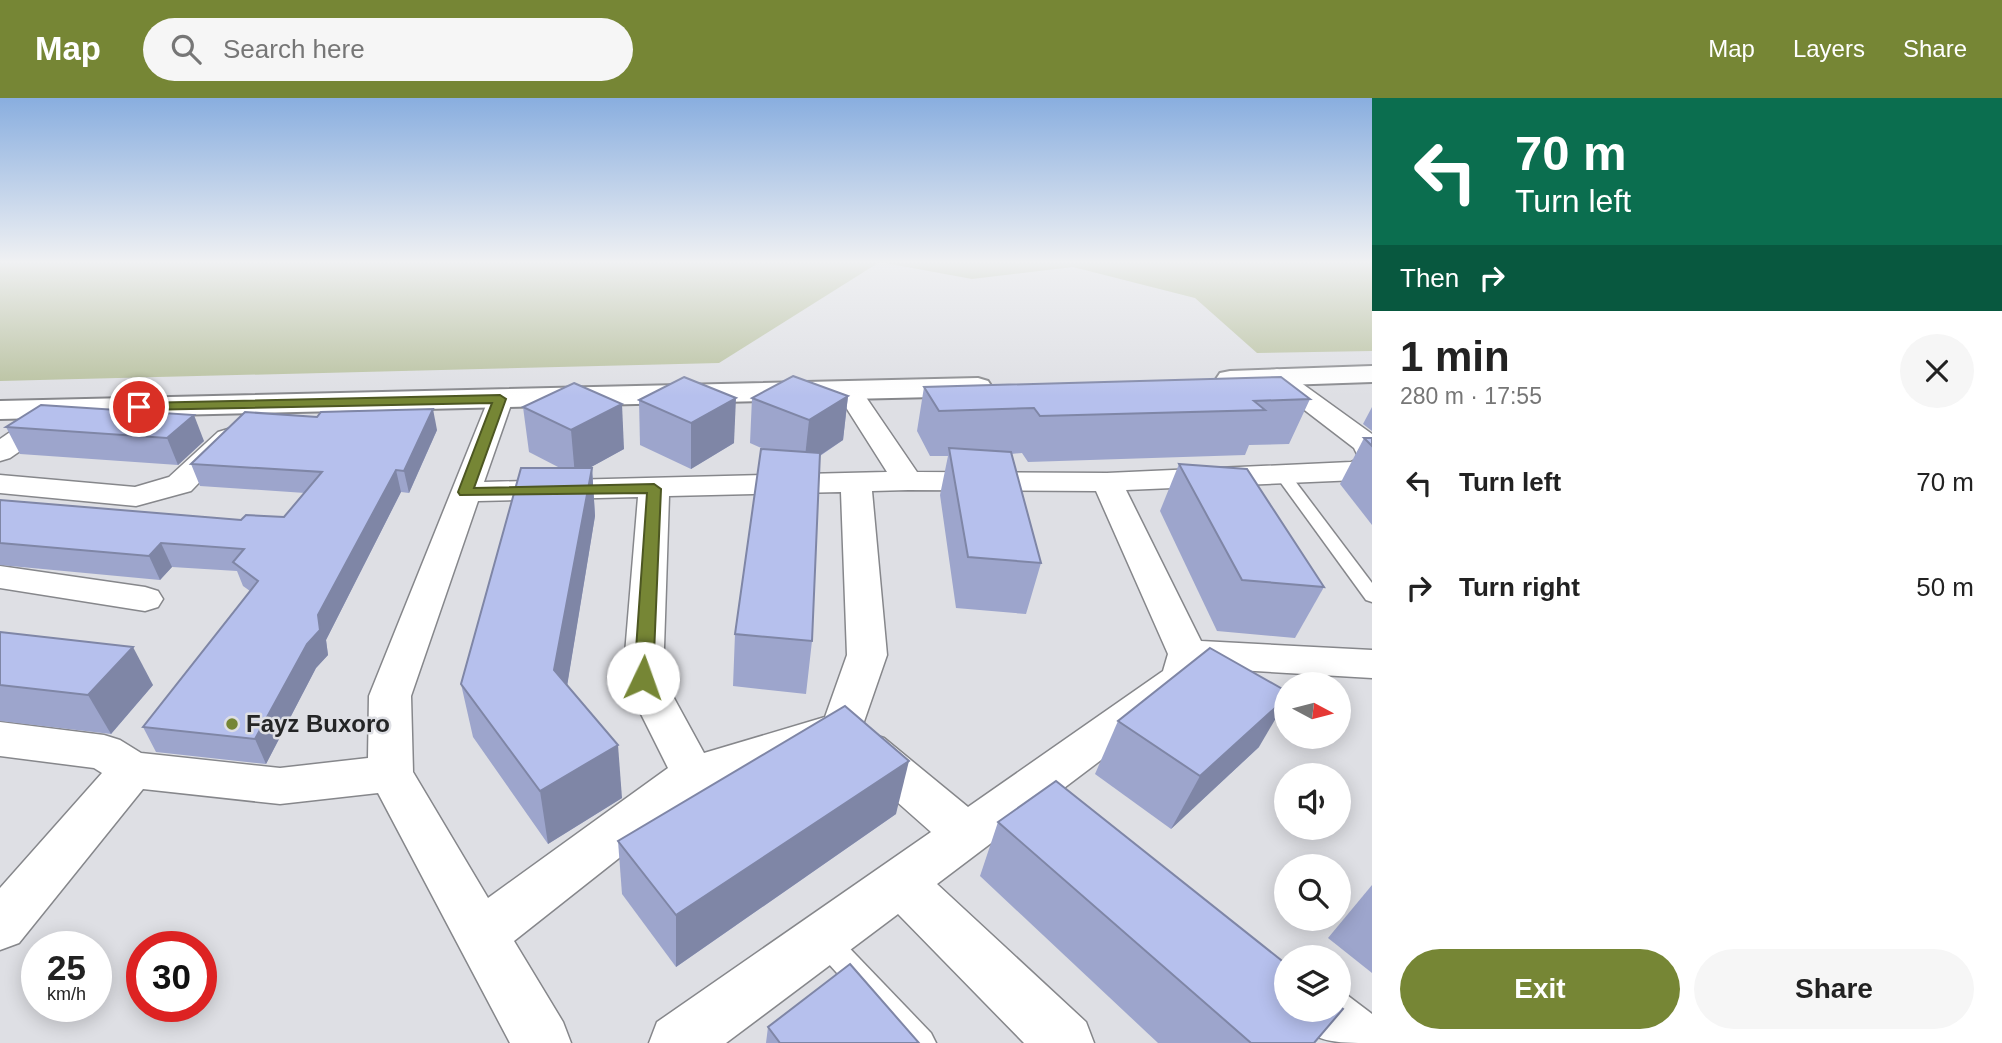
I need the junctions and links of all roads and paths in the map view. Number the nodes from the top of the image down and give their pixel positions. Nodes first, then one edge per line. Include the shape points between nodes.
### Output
1 (1372, 374) edge
2 (1277, 377) junction
3 (1208, 380) edge
4 (1001, 386) edge
5 (848, 390) junction
6 (500, 399) junction
7 (263, 404) junction
8 (64, 408) junction
9 (0, 410) edge
10 (0, 452) edge
11 (1372, 456) edge
12 (1372, 463) edge
13 (1282, 472) junction
14 (908, 481) junction
15 (1107, 482) junction
16 (0, 484) edge
17 (856, 484) junction
18 (654, 489) junction
19 (465, 492) junction
20 (0, 576) edge
21 (1372, 596) edge
22 (145, 599) dead end
23 (1188, 654) junction
24 (1372, 664) edge
25 (842, 728) junction
26 (0, 739) edge
27 (132, 770) junction
28 (390, 774) junction
29 (693, 774) junction
30 (966, 834) junction
31 (900, 882) junction
32 (0, 926) edge
33 (481, 935) junction
34 (823, 938) junction
35 (1335, 1022) edge
36 (542, 1043) edge
37 (678, 1043) edge
38 (921, 1043) edge
39 (1065, 1043) edge
40 (1362, 1043) edge

1 - 2 main road
2 - 3 main road
2 - 11 street via 1367,444
4 - 5 main road
5 - 6 main road
5 - 14 street
6 - 7 main road
6 - 19 street
7 - 8 main road
7 - 16 street via 180,484 136,497
8 - 9 main road
8 - 10 street
12 - 13 street via 1357,471
13 - 15 street
13 - 21 lane
14 - 15 street
14 - 17 street
15 - 23 street
17 - 18 street
17 - 25 street via 867,655
18 - 19 street
18 - 29 street via 643,678
19 - 28 street via 390,696
20 - 22 street
23 - 24 street
23 - 30 street via 1181,679 1053,796
25 - 29 street
25 - 30 street
26 - 27 street via 103,751
27 - 28 street via 280,786
27 - 32 street
28 - 33 street
29 - 33 street
30 - 31 street
31 - 34 street
31 - 39 street
33 - 36 street
34 - 37 street
34 - 38 lane
35 - 40 street

